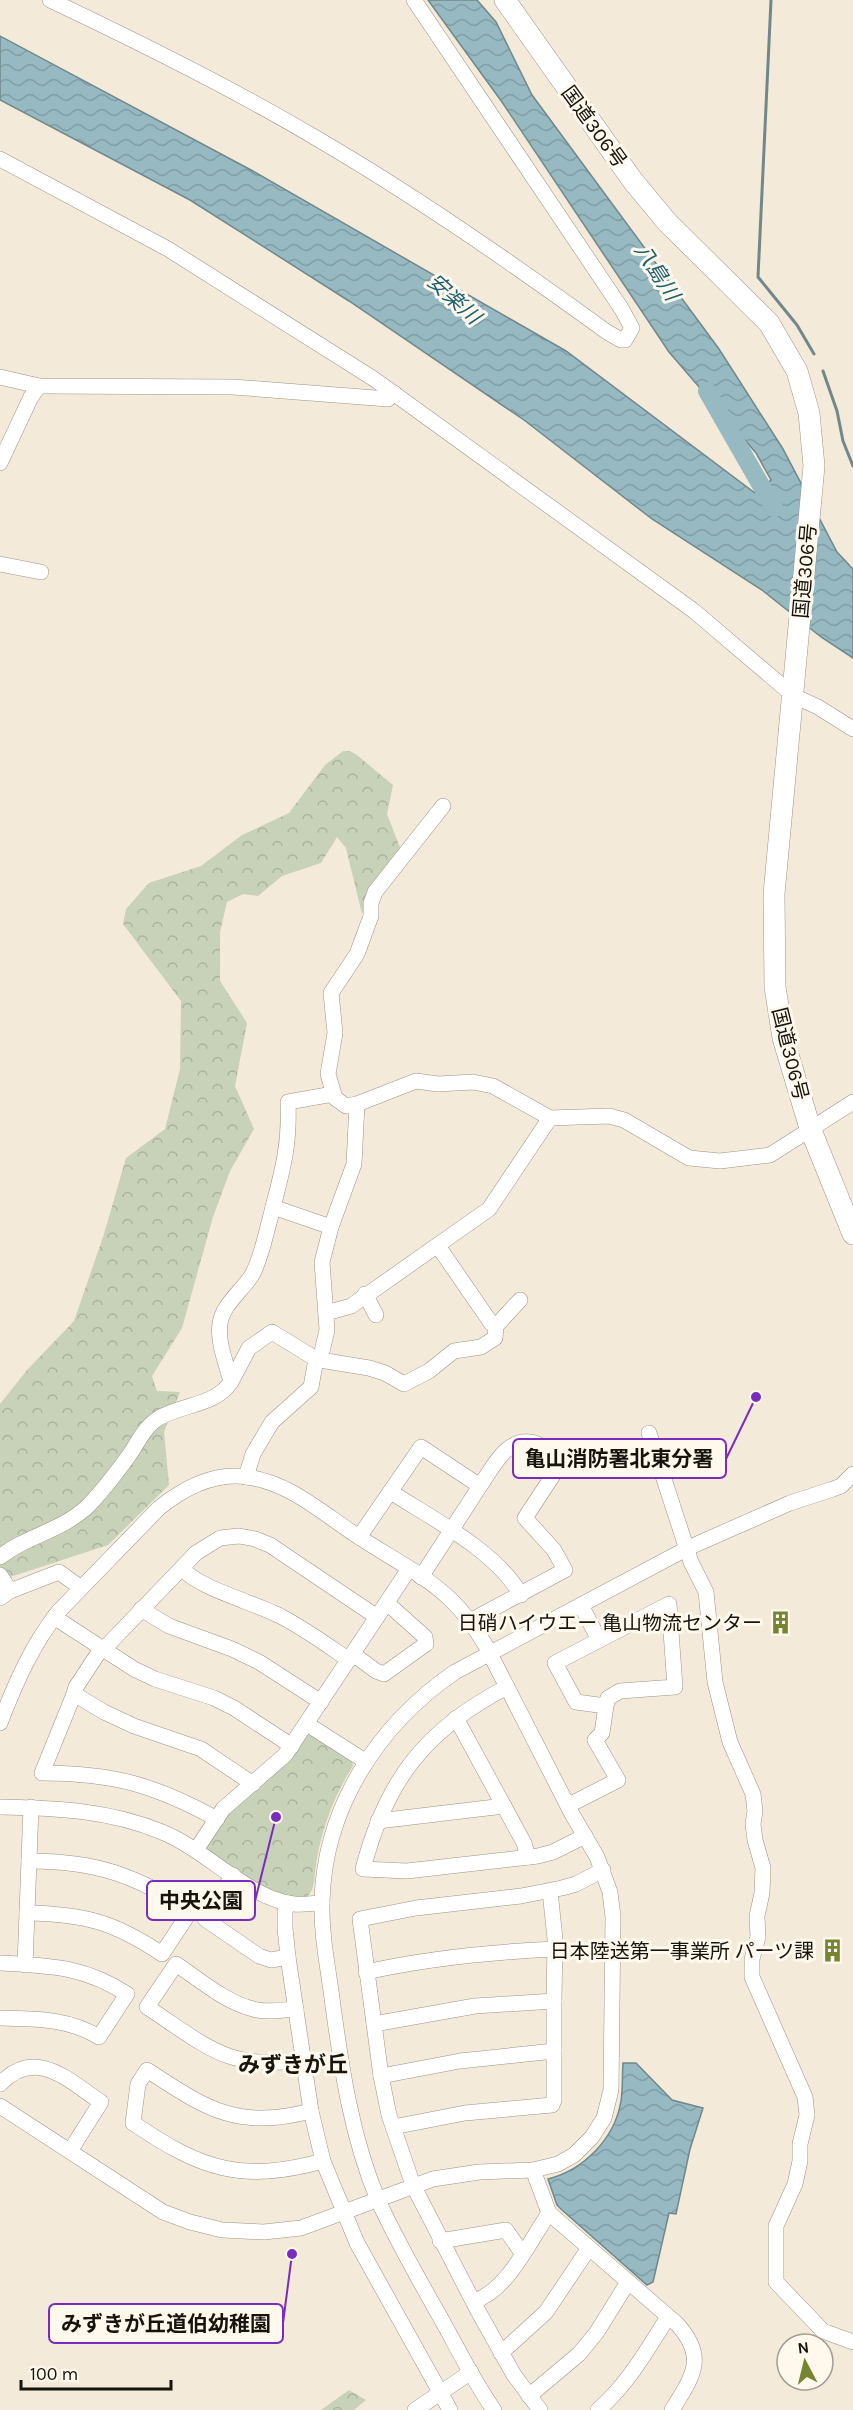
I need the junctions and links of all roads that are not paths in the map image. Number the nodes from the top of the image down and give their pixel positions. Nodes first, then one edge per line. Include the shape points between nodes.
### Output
1 (50, 0) edge
2 (414, 0) edge
3 (505, 0) edge
4 (0, 159) edge
5 (0, 377) edge
6 (39, 386) junction
7 (394, 393) junction
8 (0, 463) edge
9 (0, 564) edge
10 (41, 572) dead end
11 (794, 690) junction
12 (853, 729) edge
13 (443, 806) dead end
14 (333, 1094) junction
15 (853, 1102) edge
16 (357, 1104) junction
17 (550, 1118) junction
18 (810, 1128) junction
19 (273, 1207) junction
20 (331, 1227) junction
21 (853, 1234) edge
22 (438, 1246) junction
23 (365, 1294) junction
24 (520, 1300) dead end
25 (326, 1313) junction
26 (376, 1315) dead end
27 (496, 1326) junction
28 (318, 1360) junction
29 (231, 1382) junction
30 (649, 1433) dead end
31 (853, 1474) edge
32 (246, 1477) junction
33 (480, 1486) junction
34 (392, 1492) junction
35 (451, 1532) junction
36 (359, 1537) junction
37 (688, 1548) junction
38 (0, 1557) edge
39 (182, 1568) junction
40 (415, 1573) junction
41 (0, 1575) edge
42 (81, 1588) junction
43 (5, 1595) edge
44 (521, 1595) junction
45 (387, 1603) junction
46 (581, 1605) junction
47 (141, 1609) junction
48 (54, 1617) junction
49 (377, 1617) junction
50 (470, 1621) junction
51 (599, 1640) junction
52 (102, 1649) junction
53 (490, 1654) junction
54 (351, 1657) junction
55 (507, 1687) junction
56 (74, 1694) junction
57 (321, 1702) junction
58 (606, 1706) junction
59 (456, 1718) junction
60 (0, 1723) edge
61 (307, 1724) junction
62 (292, 1746) junction
63 (365, 1761) junction
64 (253, 1784) junction
65 (569, 1805) junction
66 (504, 1806) junction
67 (0, 1807) edge
68 (31, 1807) junction
69 (217, 1819) junction
70 (378, 1821) junction
71 (585, 1836) junction
72 (196, 1850) junction
73 (528, 1857) junction
74 (29, 1861) junction
75 (603, 1870) junction
76 (233, 1875) junction
77 (550, 1891) junction
78 (288, 1903) junction
79 (322, 1903) junction
80 (27, 1914) junction
81 (555, 1949) junction
82 (288, 1957) junction
83 (0, 1963) edge
84 (25, 1965) junction
85 (366, 1972) junction
86 (554, 2001) junction
87 (296, 2009) junction
88 (0, 2018) edge
89 (374, 2024) junction
90 (554, 2051) junction
91 (303, 2060) junction
92 (381, 2076) junction
93 (0, 2084) edge
94 (0, 2106) edge
95 (311, 2111) junction
96 (393, 2127) junction
97 (70, 2151) junction
98 (323, 2161) junction
99 (533, 2170) junction
100 (413, 2185) junction
101 (378, 2199) junction
102 (344, 2211) junction
103 (549, 2213) junction
104 (440, 2241) junction
105 (589, 2248) junction
106 (522, 2253) junction
107 (628, 2282) junction
108 (474, 2301) junction
109 (668, 2317) junction
110 (853, 2342) edge
111 (501, 2352) junction
112 (471, 2372) junction
113 (440, 2394) junction
114 (529, 2396) junction
115 (415, 2410) edge
116 (450, 2410) edge
117 (494, 2410) edge
118 (540, 2410) edge
119 (598, 2410) edge
120 (672, 2410) edge

1 - 2 street via 193,69 316,138 444,218 607,332 625,340 632,328 621,308
3 - 11 highway, 国道306号 via 633,181 667,222 774,331 797,371 810,420 814,466
4 - 7 street via 168,249
5 - 6 street
6 - 7 street via 233,387 388,399
6 - 8 street
7 - 11 street via 694,611
9 - 10 street
11 - 12 street
11 - 18 highway, 国道306号 via 773,934 775,987 783,1038
13 - 14 street via 375,892 357,954 331,993 335,1033 328,1074
14 - 16 street via 346,1106
14 - 19 street via 288,1102 286,1158
15 - 18 street
16 - 17 street via 416,1081 472,1082 493,1086
16 - 20 street via 354,1164
17 - 18 street via 609,1116 624,1120 689,1158 720,1161 770,1155
17 - 22 street via 489,1209
18 - 21 highway, 国道306号
19 - 20 street
19 - 29 street via 252,1274 220,1321
20 - 25 street via 322,1262
22 - 23 street
22 - 27 street
23 - 25 street via 351,1306
23 - 26 street
24 - 27 street
25 - 28 street via 327,1330
27 - 28 street via 495,1338 486,1345 454,1351 404,1384 369,1368
28 - 29 street via 272,1332 249,1348
28 - 32 street via 311,1387 272,1422 253,1454
29 - 38 street via 214,1399 154,1421 112,1479 86,1507 66,1524 13,1546
30 - 37 street
31 - 37 street via 833,1489 790,1503
32 - 36 street via 288,1490
32 - 42 street via 206,1481 174,1496
33 - 34 street via 421,1446
33 - 35 street
33 - 44 street via 502,1453 517,1443 537,1444 563,1460 525,1518 554,1550 565,1570
34 - 35 street
34 - 36 street
35 - 40 street
35 - 44 street via 495,1563
36 - 40 street
37 - 46 street
37 - 110 street via 707,1595 714,1682 730,1742 755,1806 755,1840 763,1868 752,1977 805,2097 807,2112 795,2184 776,2226 776,2282 823,2331
39 - 47 street
39 - 49 street via 213,1541 247,1536 270,1545
39 - 54 street via 199,1583 284,1617
40 - 45 street
40 - 50 street via 449,1598
41 - 43 street
42 - 43 street via 59,1572
42 - 48 street
44 - 50 street
45 - 49 street
45 - 54 street via 426,1637 426,1644 384,1674
46 - 51 street
46 - 53 street
47 - 52 street
47 - 57 street via 169,1626 259,1662
48 - 52 street
48 - 60 street via 30,1653
49 - 54 street
50 - 53 street
51 - 58 street via 555,1663 576,1702
51 - 58 street via 669,1604 675,1686 620,1691 608,1698
52 - 56 street
52 - 62 street via 155,1679 194,1690 234,1708
53 - 55 street
53 - 63 street via 455,1672 421,1698
54 - 57 street
55 - 59 street
55 - 65 street
56 - 64 street via 134,1726 201,1749
56 - 69 street via 42,1773 101,1776 129,1782 178,1798
57 - 61 street
58 - 65 street via 602,1733 595,1740 618,1780
59 - 66 street
59 - 70 street via 437,1733 404,1773
61 - 62 street
61 - 63 street
62 - 64 street
63 - 79 street via 334,1831
64 - 69 street
65 - 71 street
66 - 70 street
66 - 73 street
67 - 68 street
68 - 72 street via 110,1815 165,1833
68 - 74 street
69 - 72 street
70 - 73 street via 363,1869 407,1871
71 - 73 street via 553,1852
71 - 75 street
72 - 76 street
74 - 80 street
74 - 80 street via 71,1863 121,1873 191,1910 162,1954 135,1936 99,1921 64,1914
75 - 77 street via 576,1884
75 - 99 street via 613,1917 608,2108 592,2138 574,2155
76 - 78 street
76 - 82 street via 205,1919 259,1956 271,1960
77 - 81 street
77 - 85 street via 360,1919
78 - 79 street
78 - 82 street
79 - 101 street via 344,2078 355,2129
80 - 84 street
81 - 85 street via 449,1956
81 - 86 street
82 - 87 street
83 - 84 street
84 - 88 street via 90,1974 128,1994 99,2037 82,2027 55,2020
85 - 89 street
86 - 89 street via 475,2006
86 - 90 street
87 - 91 street
87 - 91 street via 266,2011 245,2007 176,1964 147,2007 230,2058 262,2064
89 - 92 street
90 - 92 street via 459,2061
90 - 96 street via 552,2105 465,2113
91 - 95 street
92 - 96 street
93 - 97 street via 22,2069 44,2068 57,2072 105,2105
94 - 97 street
95 - 98 street
95 - 98 street via 271,2118 237,2116 196,2102 147,2070 138,2084 133,2123 183,2155 235,2170 268,2172
96 - 100 street
97 - 102 street via 163,2212 208,2227 243,2232 301,2228
98 - 102 street
99 - 100 street via 451,2175
99 - 103 street
100 - 101 street
100 - 104 street
101 - 102 street
101 - 112 street
102 - 113 street via 367,2263
103 - 105 street
103 - 106 street
104 - 106 street via 506,2230
104 - 108 street
105 - 107 street
105 - 111 street via 546,2312
106 - 108 street via 500,2285 486,2298
107 - 109 street
107 - 114 street via 579,2354
108 - 111 street
109 - 119 street via 634,2370
109 - 120 street via 686,2335 695,2357 691,2379
111 - 114 street
112 - 113 street
112 - 117 street
113 - 115 street
113 - 116 street
114 - 118 street

